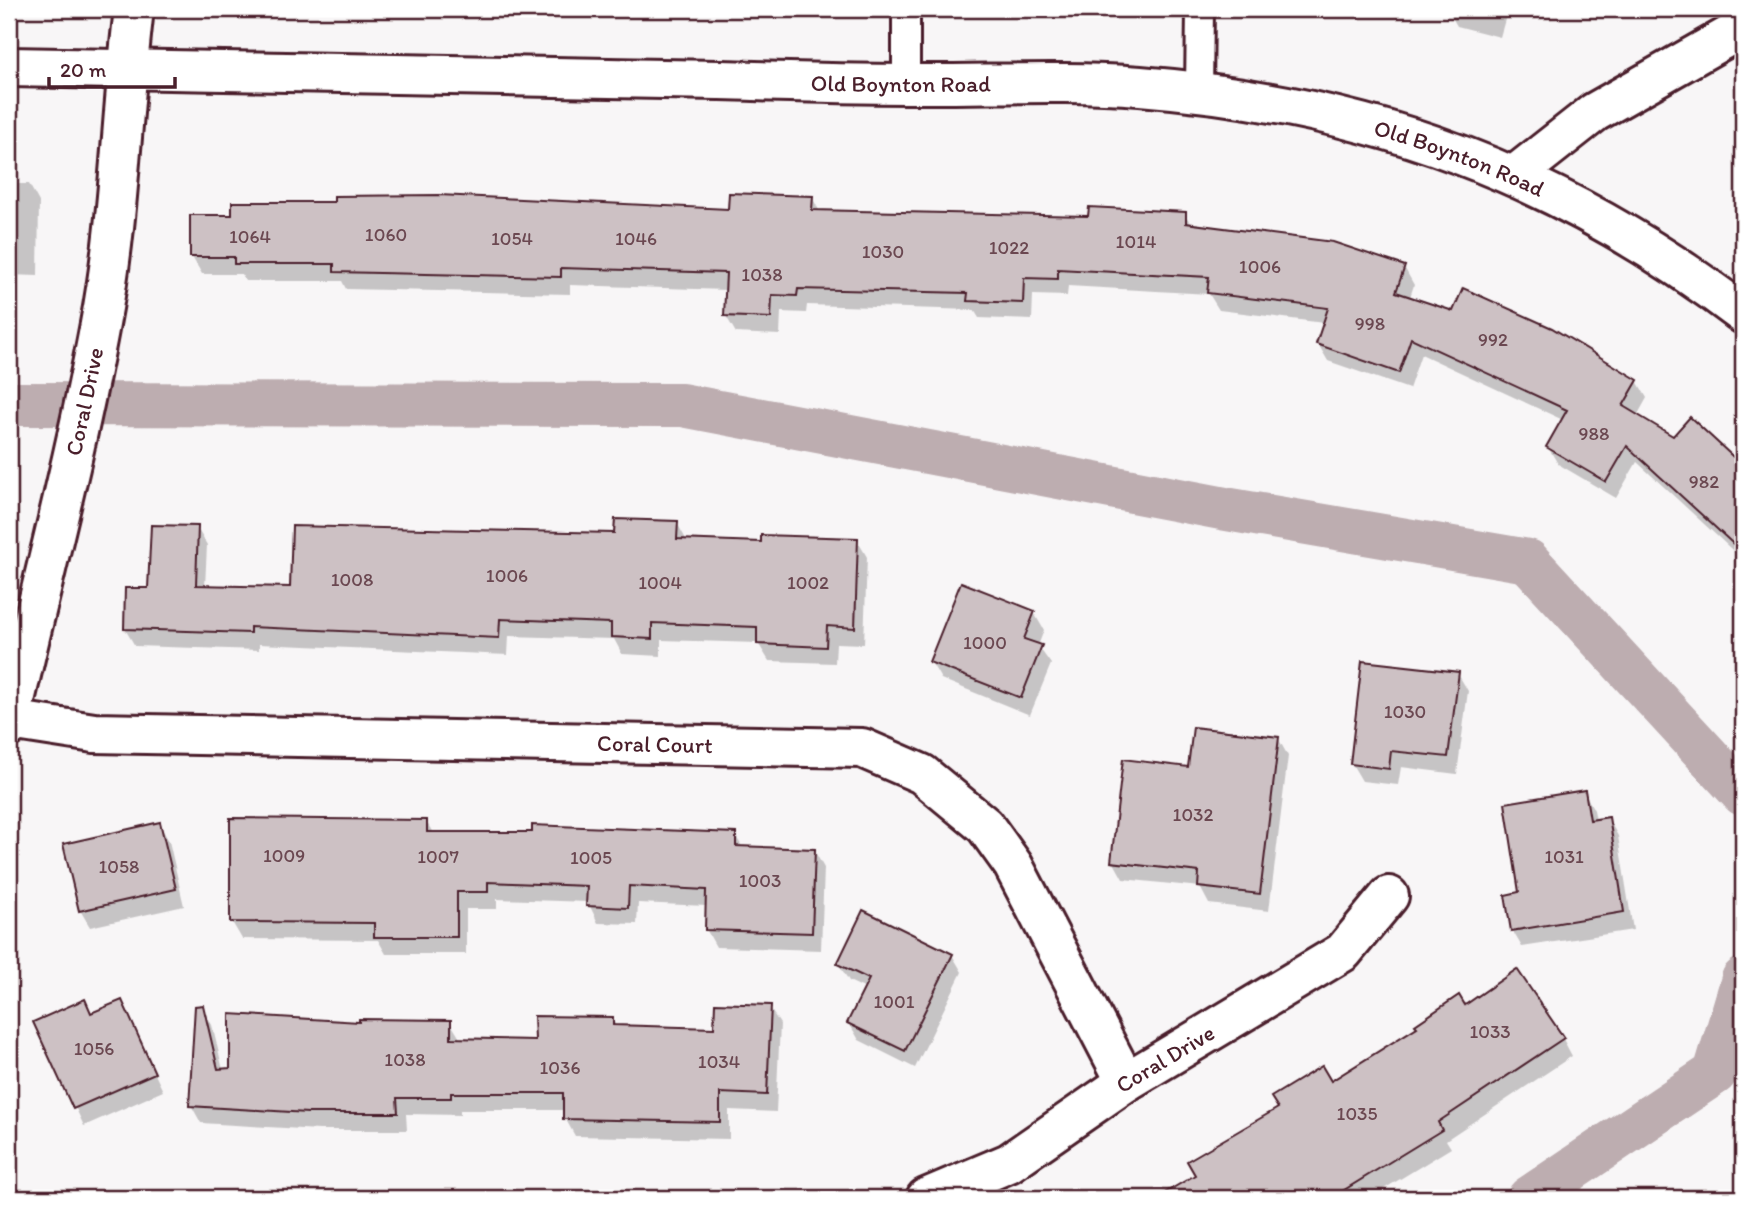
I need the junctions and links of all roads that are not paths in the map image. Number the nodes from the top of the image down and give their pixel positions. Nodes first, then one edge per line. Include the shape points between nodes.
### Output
1 (134, 9) edge
2 (906, 9) edge
3 (1200, 9) edge
4 (1743, 27) edge
5 (9, 67) edge
6 (127, 68) junction
7 (906, 84) junction
8 (1199, 91) junction
9 (1515, 175) junction
10 (1743, 314) edge
11 (10, 724) edge
12 (1389, 896) dead end
13 (1126, 1082) junction
14 (926, 1198) edge

1 - 6 street, Coral Drive
2 - 7 lane
3 - 8 lane
4 - 9 street via 1595,112
5 - 6 street, Old Boynton Road
6 - 7 street, Old Boynton Road
6 - 11 street, Coral Drive via 118,204 100,325
7 - 8 street, Old Boynton Road via 1059,83
8 - 9 street, Old Boynton Road via 1336,115 1408,135
9 - 10 street, Old Boynton Road via 1628,234
11 - 13 street, Coral Court via 94,733 862,748 922,774 985,826 1013,866
12 - 13 street, Coral Drive via 1343,952
13 - 14 street, Coral Drive via 1009,1163

